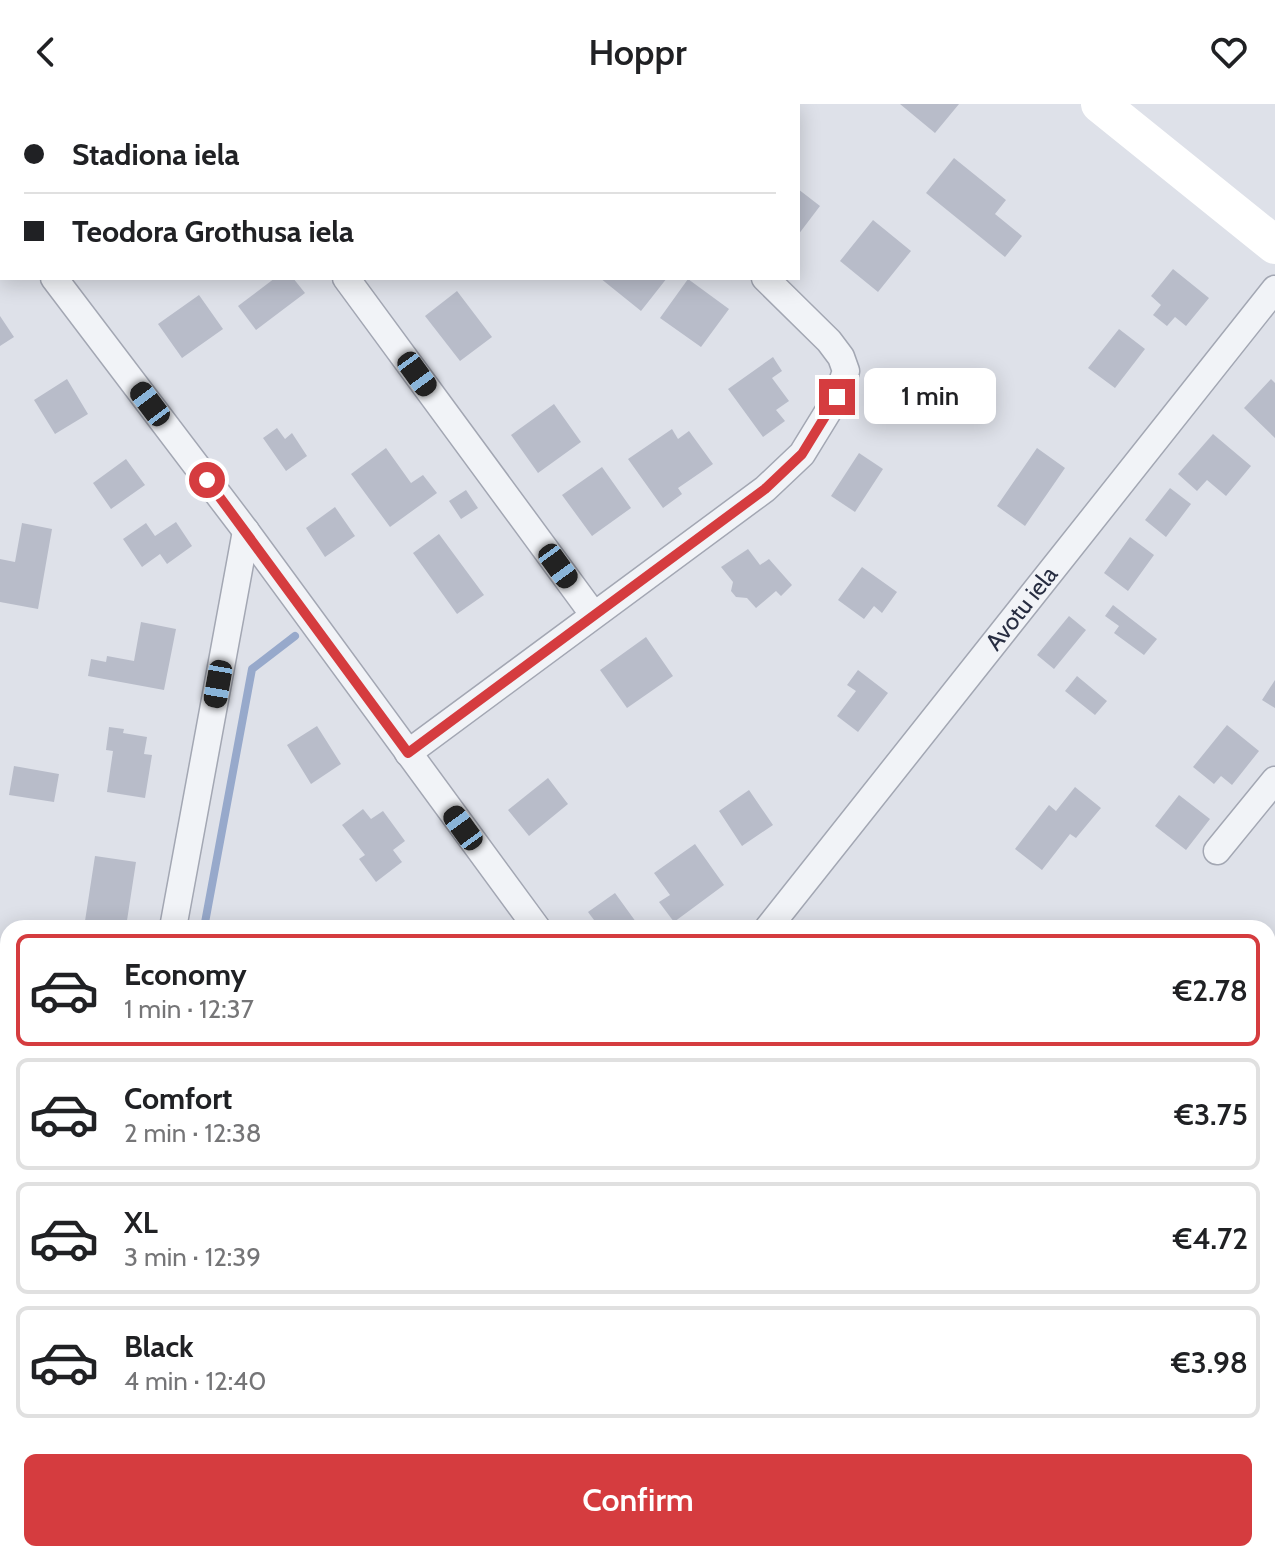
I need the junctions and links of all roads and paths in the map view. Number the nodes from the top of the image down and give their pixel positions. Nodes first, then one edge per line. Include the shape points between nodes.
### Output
1 (1100, 104) edge
2 (1275, 245) edge
3 (56, 280) edge
4 (347, 280) edge
5 (767, 280) edge
6 (1275, 289) edge
7 (246, 531) junction
8 (593, 614) junction
9 (408, 753) junction
10 (1275, 780) edge
11 (1217, 851) dead end
12 (174, 920) edge
13 (531, 920) edge
14 (774, 920) edge

1 - 2 main road
3 - 7 street
4 - 8 street
5 - 8 street via 841,357 846,371 837,397 802,454 765,489
6 - 14 street, Avotu iela
7 - 9 street
7 - 12 street
8 - 9 street
9 - 13 street
10 - 11 street

